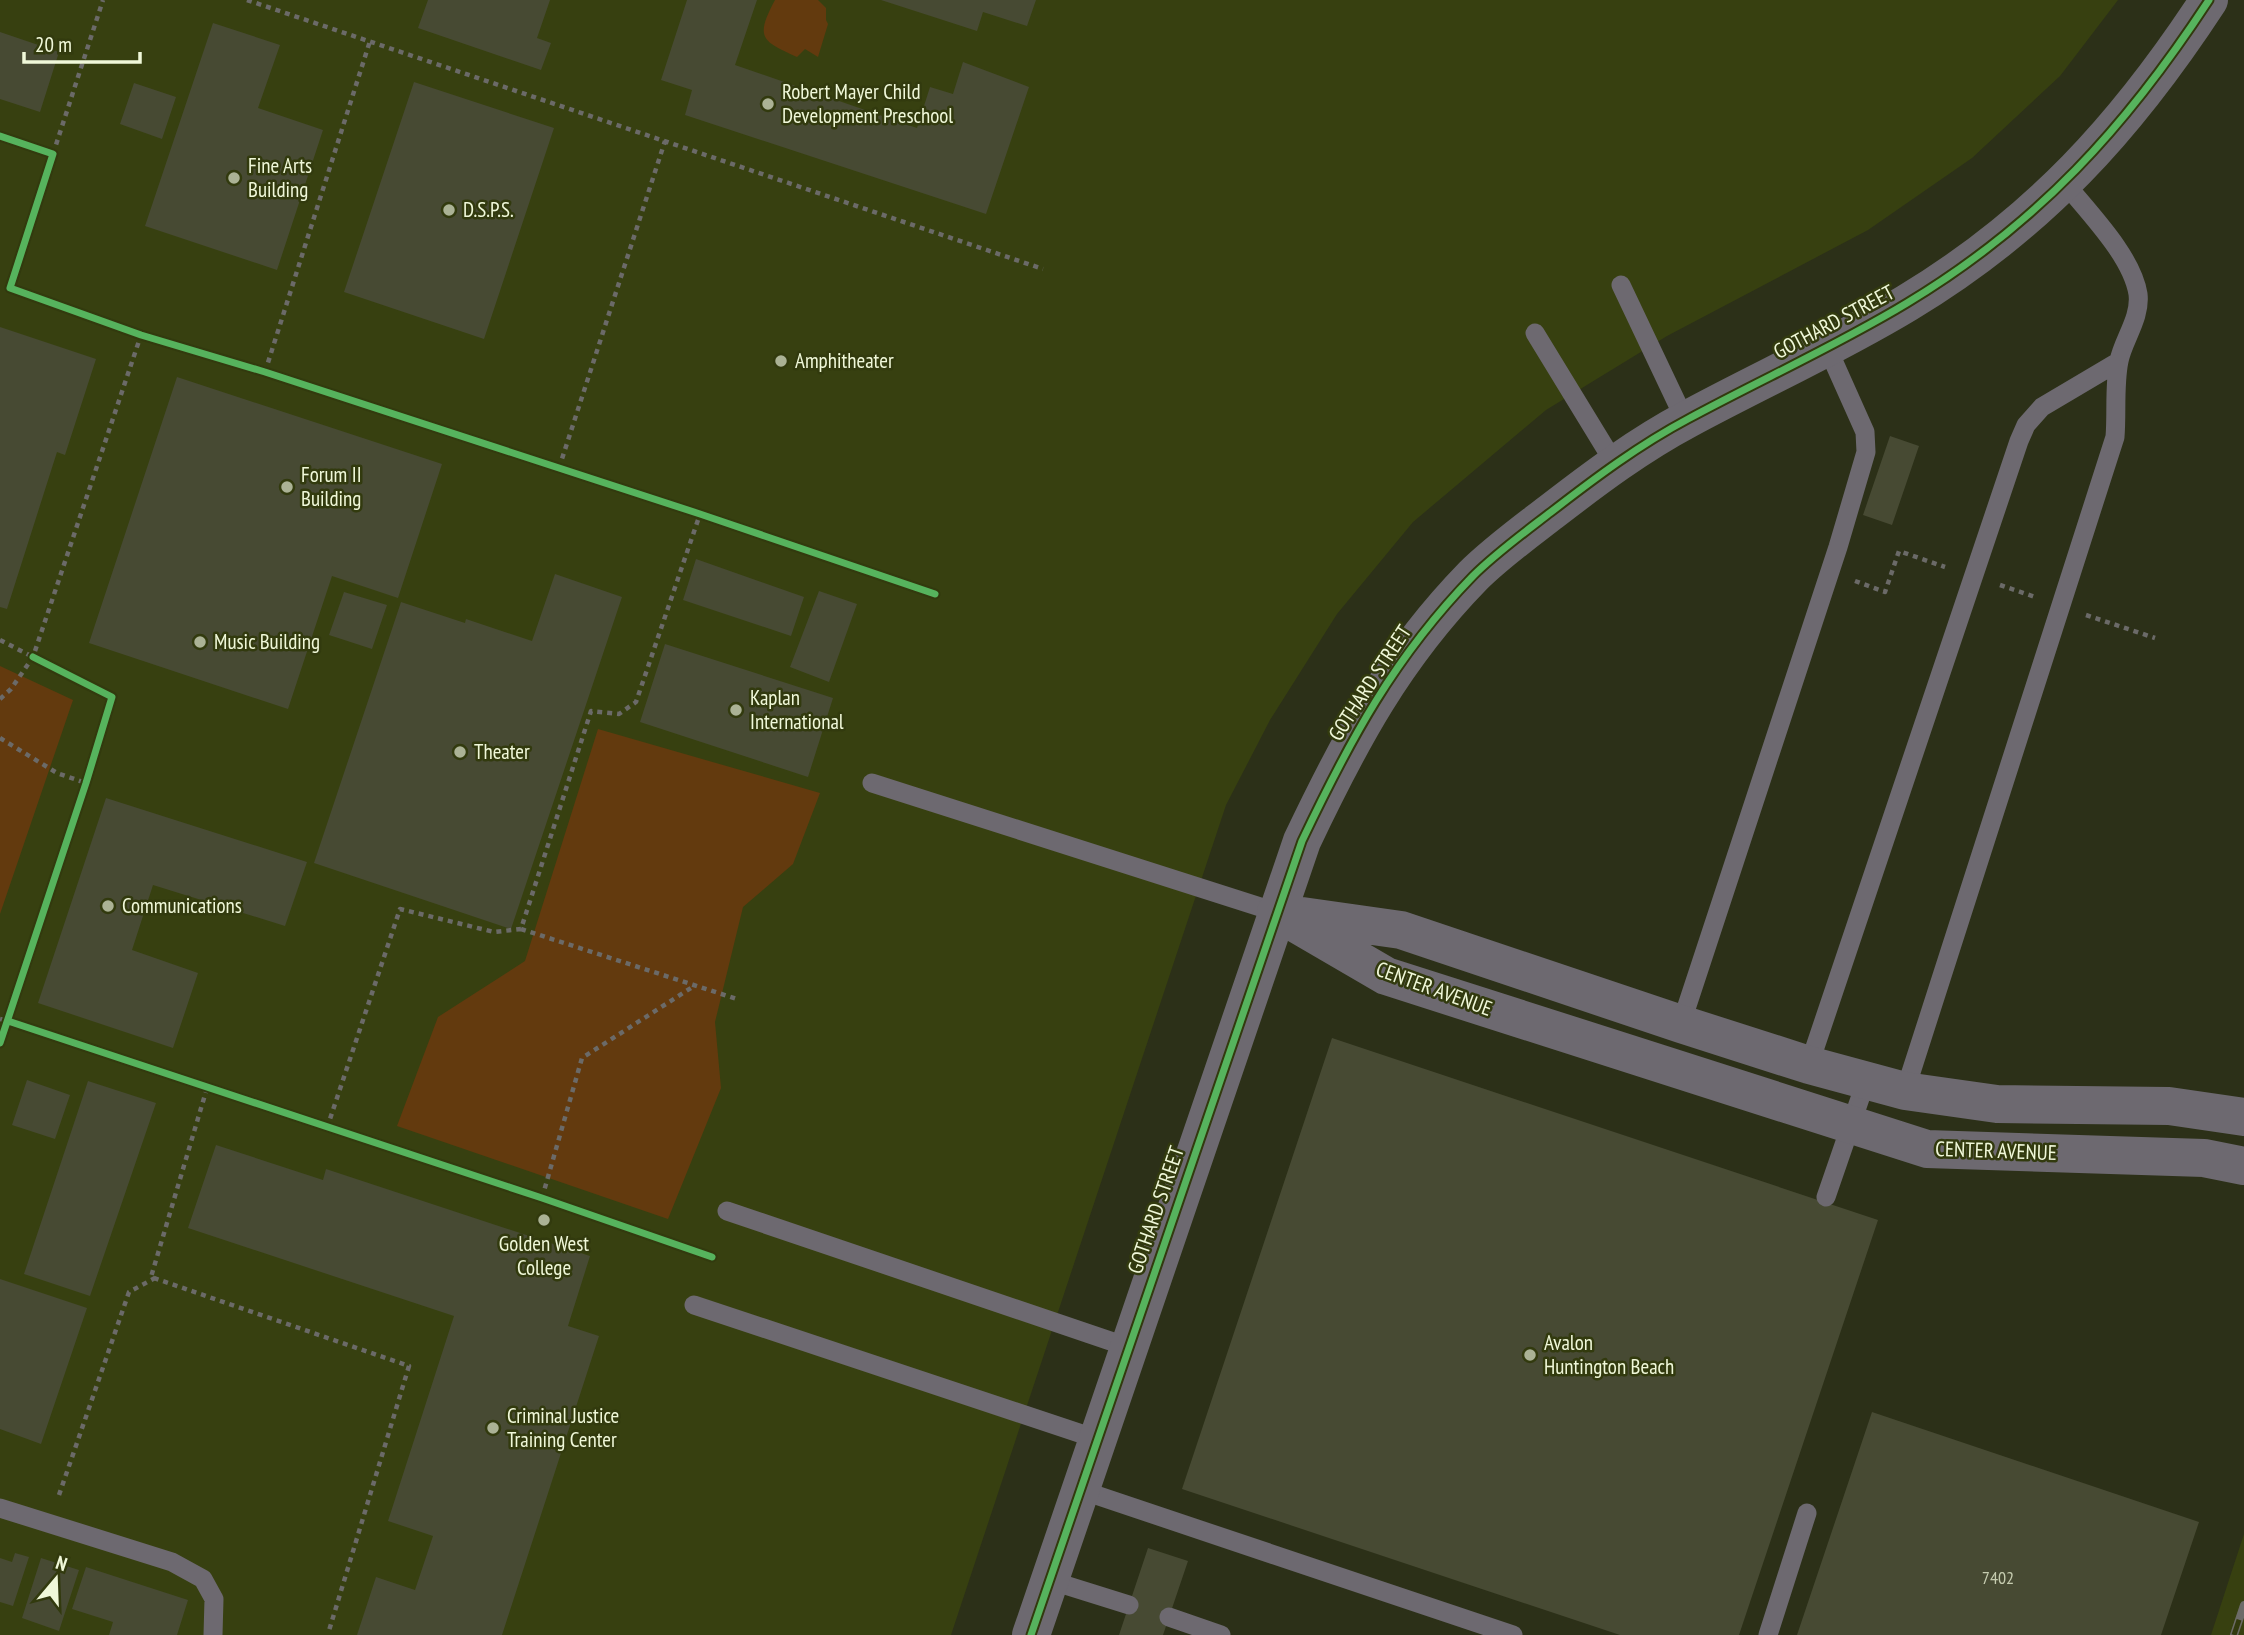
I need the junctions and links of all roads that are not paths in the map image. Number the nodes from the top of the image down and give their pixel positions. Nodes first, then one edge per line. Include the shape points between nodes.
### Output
1 (2209, 0) edge
2 (2064, 182) junction
3 (1622, 285) dead end
4 (1535, 333) dead end
5 (1826, 347) junction
6 (2119, 362) junction
7 (1685, 420) junction
8 (1615, 464) junction
9 (872, 783) dead end
10 (1276, 912) junction
11 (1681, 1024) junction
12 (1809, 1065) junction
13 (1866, 1082) junction
14 (1905, 1091) junction
15 (2244, 1117) edge
16 (1851, 1125) junction
17 (2244, 1166) edge
18 (1826, 1197) dead end
19 (727, 1211) dead end
20 (694, 1305) dead end
21 (1128, 1347) junction
22 (1097, 1439) junction
23 (1081, 1490) junction
24 (0, 1508) edge
25 (1807, 1514) dead end
26 (1049, 1580) junction
27 (1129, 1605) dead end
28 (1169, 1617) dead end
29 (213, 1635) edge
30 (1031, 1635) edge
31 (1221, 1635) edge
32 (1513, 1635) edge
33 (1768, 1635) edge

1 - 2 street, GOTHARD STREET via 2122,121
2 - 5 street, GOTHARD STREET via 2025,220 1977,256 1907,303
2 - 6 lane via 2132,273 2138,297
3 - 7 lane
4 - 8 lane
5 - 7 street, GOTHARD STREET
5 - 11 lane via 1865,432 1866,452
6 - 12 lane via 2042,407 2026,425
6 - 14 lane via 2114,446
7 - 8 street, GOTHARD STREET
8 - 10 street, GOTHARD STREET via 1475,574 1422,632 1374,700 1338,765 1301,842
9 - 10 lane
10 - 11 street, CENTER AVENUE via 1401,930
10 - 16 street, CENTER AVENUE via 1386,975
10 - 21 street, GOTHARD STREET
11 - 12 street, CENTER AVENUE
12 - 13 street, CENTER AVENUE
13 - 14 street, CENTER AVENUE
13 - 16 lane
14 - 15 street, CENTER AVENUE via 1997,1104 2168,1106
16 - 17 street, CENTER AVENUE via 1927,1149 2204,1157
16 - 18 lane
19 - 21 lane
20 - 22 lane
21 - 22 street, GOTHARD STREET
22 - 23 street, GOTHARD STREET
23 - 26 street, GOTHARD STREET
23 - 32 lane
24 - 29 lane via 172,1562 204,1579 214,1599
25 - 33 lane
26 - 27 lane
26 - 30 street, GOTHARD STREET
28 - 31 lane

